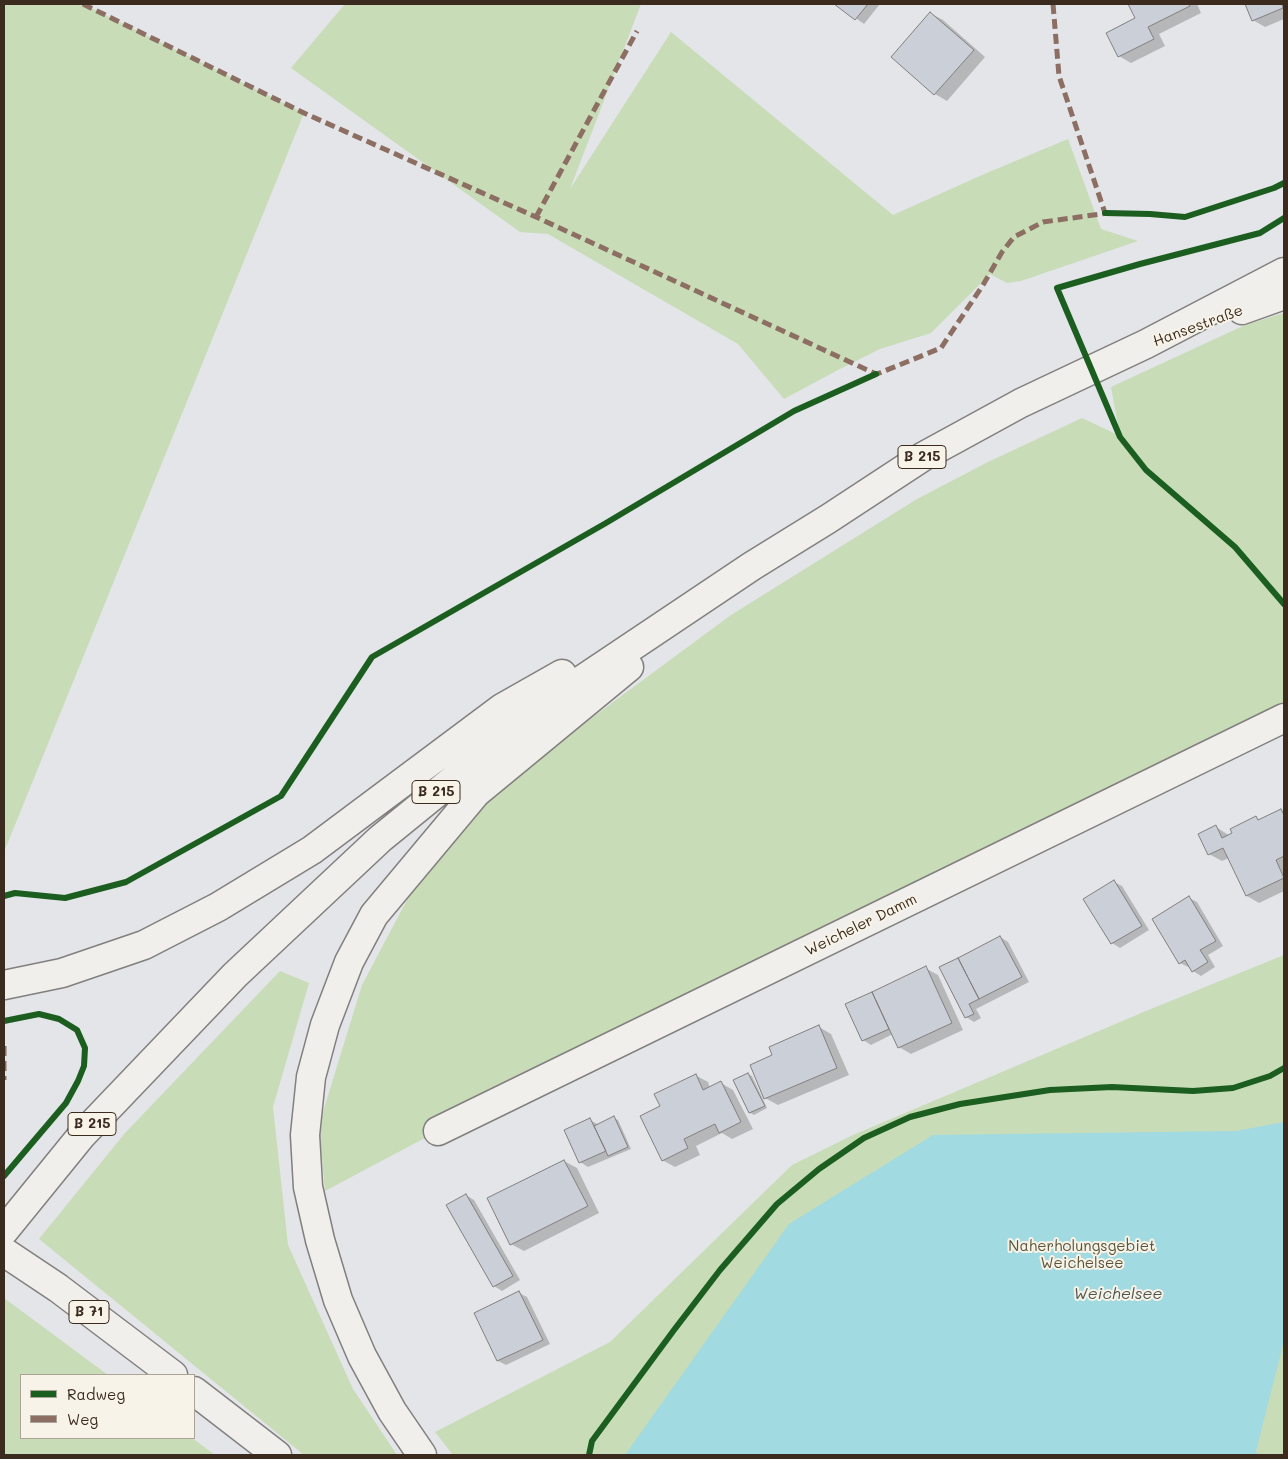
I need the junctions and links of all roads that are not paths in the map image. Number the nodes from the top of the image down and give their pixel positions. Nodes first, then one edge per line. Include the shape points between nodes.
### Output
1 (1284, 272) edge
2 (1284, 295) edge
3 (1146, 344) junction
4 (752, 566) junction
5 (1284, 718) edge
6 (4, 984) edge
7 (438, 1131) dead end
8 (4, 1231) edge
9 (4, 1252) edge
10 (172, 1374) edge
11 (195, 1392) edge
12 (277, 1455) edge
13 (422, 1455) edge

1 - 3 main road, Hansestraße / B 215
2 - 3 main road, Hansestraße / B 215
3 - 4 main road, B 215 via 1021,403 924,456
4 - 6 main road via 502,708 312,850 218,907 144,945 62,973
4 - 8 main road, B 215 via 546,704 380,838 234,975 82,1135
4 - 13 main road via 476,793 374,914 349,962 311,1077 305,1135 310,1196 338,1300 362,1356 392,1411
5 - 7 main road, Weicheler Damm
9 - 10 main road, B 71 via 58,1288
11 - 12 main road

